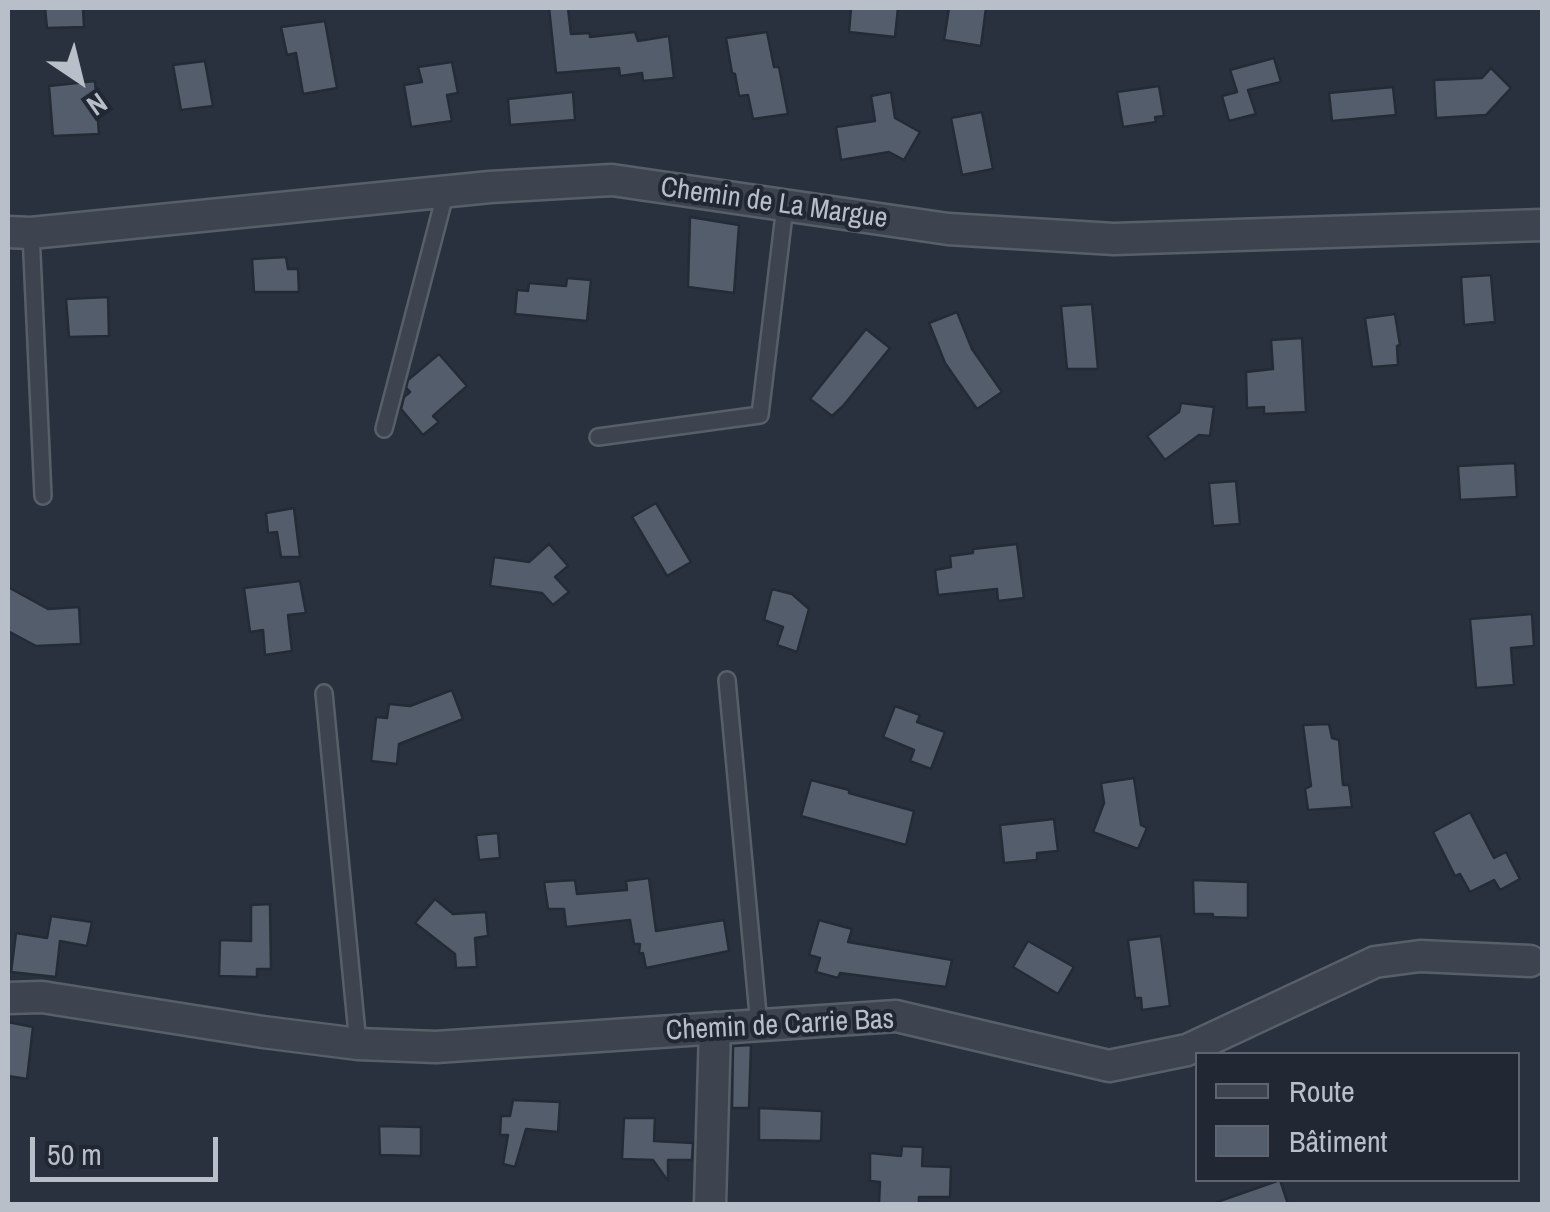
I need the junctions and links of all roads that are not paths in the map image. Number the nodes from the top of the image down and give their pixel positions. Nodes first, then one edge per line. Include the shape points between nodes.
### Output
1 (446, 191) junction
2 (784, 206) junction
3 (1542, 225) edge
4 (19, 232) edge
5 (384, 429) dead end
6 (598, 437) dead end
7 (42, 496) dead end
8 (727, 680) dead end
9 (324, 693) dead end
10 (1530, 961) dead end
11 (8, 998) edge
12 (759, 1025) junction
13 (715, 1028) junction
14 (358, 1044) junction
15 (710, 1204) edge

1 - 2 street, Chemin de La Margue via 612,180
1 - 4 street, Chemin de La Margue
1 - 5 lane
2 - 3 street, Chemin de La Margue via 948,229 1114,238
2 - 6 lane via 760,414
4 - 7 lane
8 - 12 lane
9 - 14 lane
10 - 12 street, Chemin de Carrie Bas via 1420,956 1375,962 1186,1050 1108,1066 896,1016
11 - 14 street, Chemin de Carrie Bas via 42,996
12 - 13 street, Chemin de Carrie Bas
13 - 14 street, Chemin de Carrie Bas via 436,1048
13 - 15 street

